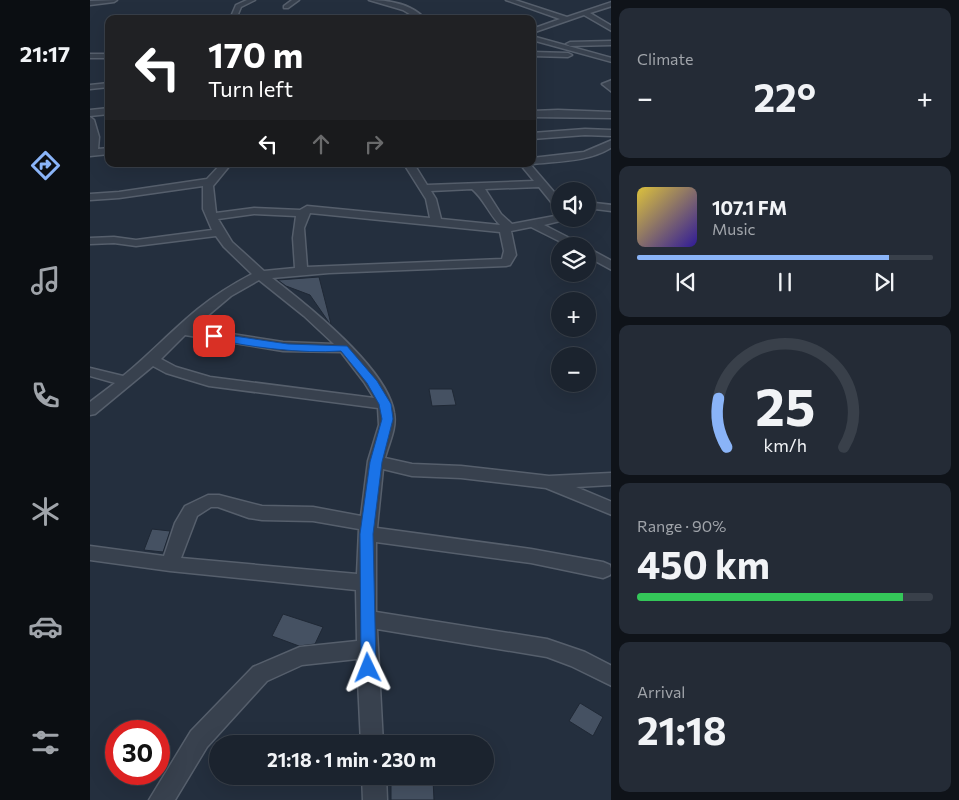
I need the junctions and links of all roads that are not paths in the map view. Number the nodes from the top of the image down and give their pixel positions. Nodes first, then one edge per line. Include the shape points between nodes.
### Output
1 (114, 0) edge
2 (252, 0) edge
3 (296, 0) edge
4 (372, 0) edge
5 (509, 0) edge
6 (90, 3) edge
7 (611, 4) edge
8 (286, 6) dead end
9 (585, 13) junction
10 (234, 15) edge
11 (417, 15) edge
12 (566, 20) junction
13 (608, 24) edge
14 (536, 30) edge
15 (536, 39) edge
16 (611, 43) edge
17 (556, 46) junction
18 (536, 54) edge
19 (90, 56) edge
20 (105, 56) edge
21 (596, 57) junction
22 (611, 60) edge
23 (105, 85) edge
24 (90, 87) edge
25 (105, 111) edge
26 (90, 112) edge
27 (536, 114) edge
28 (611, 115) edge
29 (90, 120) edge
30 (611, 133) edge
31 (536, 136) edge
32 (611, 143) edge
33 (105, 151) edge
34 (92, 152) edge
35 (536, 160) edge
36 (223, 167) edge
37 (411, 167) edge
38 (527, 167) edge
39 (209, 182) junction
40 (540, 184) junction
41 (425, 188) junction
42 (476, 188) junction
43 (551, 196) edge
44 (90, 197) edge
45 (596, 207) edge
46 (611, 208) edge
47 (302, 213) junction
48 (212, 217) junction
49 (551, 220) edge
50 (436, 222) junction
51 (534, 224) junction
52 (507, 228) junction
53 (219, 232) junction
54 (559, 237) edge
55 (90, 241) edge
56 (596, 257) edge
57 (611, 266) edge
58 (301, 270) junction
59 (259, 274) junction
60 (183, 331) junction
61 (343, 348) junction
62 (152, 360) junction
63 (90, 372) edge
64 (126, 381) junction
65 (385, 404) junction
66 (90, 410) edge
67 (376, 462) junction
68 (611, 479) edge
69 (548, 482) junction
70 (611, 509) edge
71 (367, 529) junction
72 (90, 553) edge
73 (170, 564) junction
74 (604, 570) dead end
75 (367, 583) junction
76 (367, 619) junction
77 (368, 649) junction
78 (611, 676) edge
79 (372, 735) edge
80 (374, 785) edge
81 (161, 800) edge
82 (375, 800) edge

1 - 6 street
2 - 10 street via 238,6
3 - 8 street
4 - 11 street
5 - 12 street
7 - 9 street
9 - 12 street
9 - 13 street
12 - 14 street
15 - 17 street
16 - 17 street
17 - 21 street
18 - 21 street
19 - 20 street
21 - 22 street
23 - 24 street
25 - 26 street
27 - 28 street
29 - 34 street via 94,137
30 - 31 street
32 - 35 street via 593,152
33 - 34 street
36 - 39 street
37 - 41 street
38 - 40 street
39 - 44 street
39 - 48 street via 207,201
40 - 42 street
40 - 43 street
41 - 42 street
41 - 50 street via 435,209
42 - 52 street via 484,193
45 - 46 street
47 - 48 street via 254,212
47 - 50 street via 307,209 321,209
47 - 58 street via 298,235
48 - 53 street
49 - 51 street
50 - 52 street
51 - 52 street
51 - 54 street
52 - 58 street via 512,252 506,262
53 - 55 street via 136,243
53 - 59 street
56 - 57 street
58 - 59 street
59 - 60 street via 227,293
59 - 61 street via 309,313
60 - 61 street via 288,347
60 - 62 street
61 - 65 street via 371,381
62 - 64 street
62 - 65 street via 171,370 210,381
63 - 64 street
64 - 66 street
65 - 67 street via 387,419
67 - 69 street via 412,470 469,472
67 - 71 street
68 - 69 street
69 - 70 street
71 - 73 street via 313,514 255,512 219,501 208,501 191,510
71 - 74 street
71 - 75 street
72 - 73 street
73 - 75 street
75 - 76 street
76 - 77 street
76 - 78 street via 547,648
77 - 79 street
77 - 81 street via 300,656 260,674 199,739
80 - 82 street

